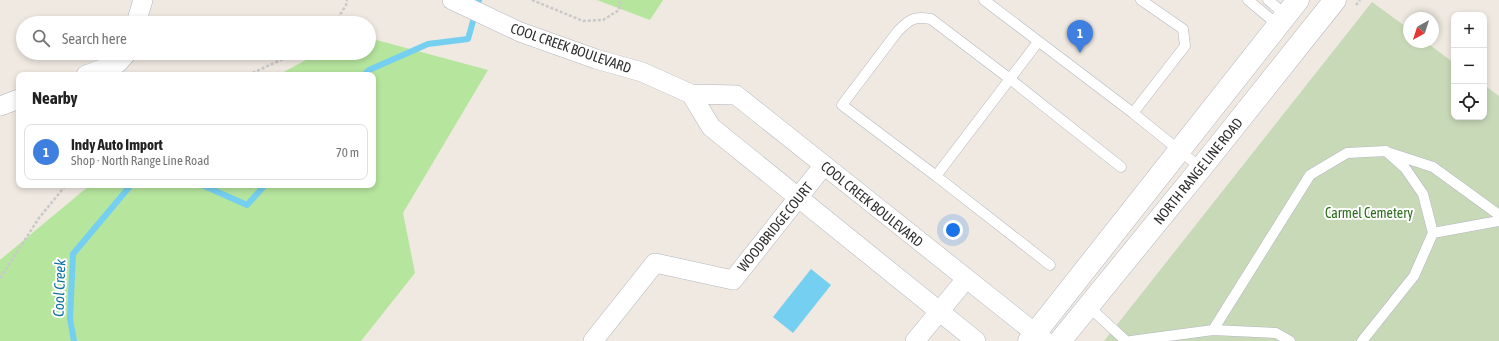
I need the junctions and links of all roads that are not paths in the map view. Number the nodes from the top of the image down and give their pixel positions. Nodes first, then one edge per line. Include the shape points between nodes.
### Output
1 (143, 0) edge
2 (452, 0) edge
3 (984, 0) edge
4 (1141, 0) edge
5 (1248, 0) edge
6 (1268, 0) edge
7 (1335, 0) edge
8 (1287, 13) edge
9 (138, 16) edge
10 (1038, 42) junction
11 (121, 60) edge
12 (95, 72) edge
13 (1010, 79) junction
14 (691, 94) junction
15 (16, 101) edge
16 (0, 106) edge
17 (1133, 113) junction
18 (1179, 150) junction
19 (1386, 152) junction
20 (824, 165) junction
21 (1121, 167) dead end
22 (1202, 168) junction
23 (936, 176) junction
24 (799, 198) junction
25 (1499, 215) edge
26 (1499, 221) edge
27 (1433, 233) junction
28 (1050, 265) dead end
29 (966, 279) junction
30 (1088, 306) junction
31 (940, 311) junction
32 (1213, 330) junction
33 (1036, 339) edge
34 (593, 341) edge
35 (915, 341) edge
36 (976, 341) edge
37 (1060, 341) edge
38 (1126, 341) edge
39 (1131, 341) edge
40 (1290, 341) edge
41 (1362, 341) edge

1 - 9 street
2 - 14 street, COOL CREEK BOULEVARD via 520,32 642,72
3 - 10 lane
4 - 17 lane via 1183,30 1185,46
5 - 8 lane
6 - 8 lane
7 - 22 main road, NORTH RANGE LINE ROAD
8 - 18 main road, NORTH RANGE LINE ROAD
10 - 13 lane
10 - 17 lane
11 - 12 street via 118,64
13 - 21 lane
13 - 23 lane
13 - 23 lane via 931,19 918,16 907,21 898,31 842,105
14 - 20 street, COOL CREEK BOULEVARD via 736,95
14 - 24 street via 711,127
15 - 16 street
17 - 18 lane
18 - 22 lane
18 - 33 main road, NORTH RANGE LINE ROAD
19 - 25 lane via 1433,167
19 - 27 lane via 1405,168 1423,194
19 - 32 lane via 1347,153 1310,174
20 - 24 street, WOODBRIDGE COURT
20 - 29 street, COOL CREEK BOULEVARD
22 - 30 main road, NORTH RANGE LINE ROAD
23 - 28 lane
24 - 31 street
24 - 34 street, WOODBRIDGE COURT via 733,280 655,263
26 - 27 lane
27 - 41 lane via 1414,276
29 - 31 street
29 - 33 street, COOL CREEK BOULEVARD
30 - 37 main road, NORTH RANGE LINE ROAD
30 - 38 lane
31 - 35 street
31 - 36 street
32 - 39 lane
32 - 40 lane via 1276,333

